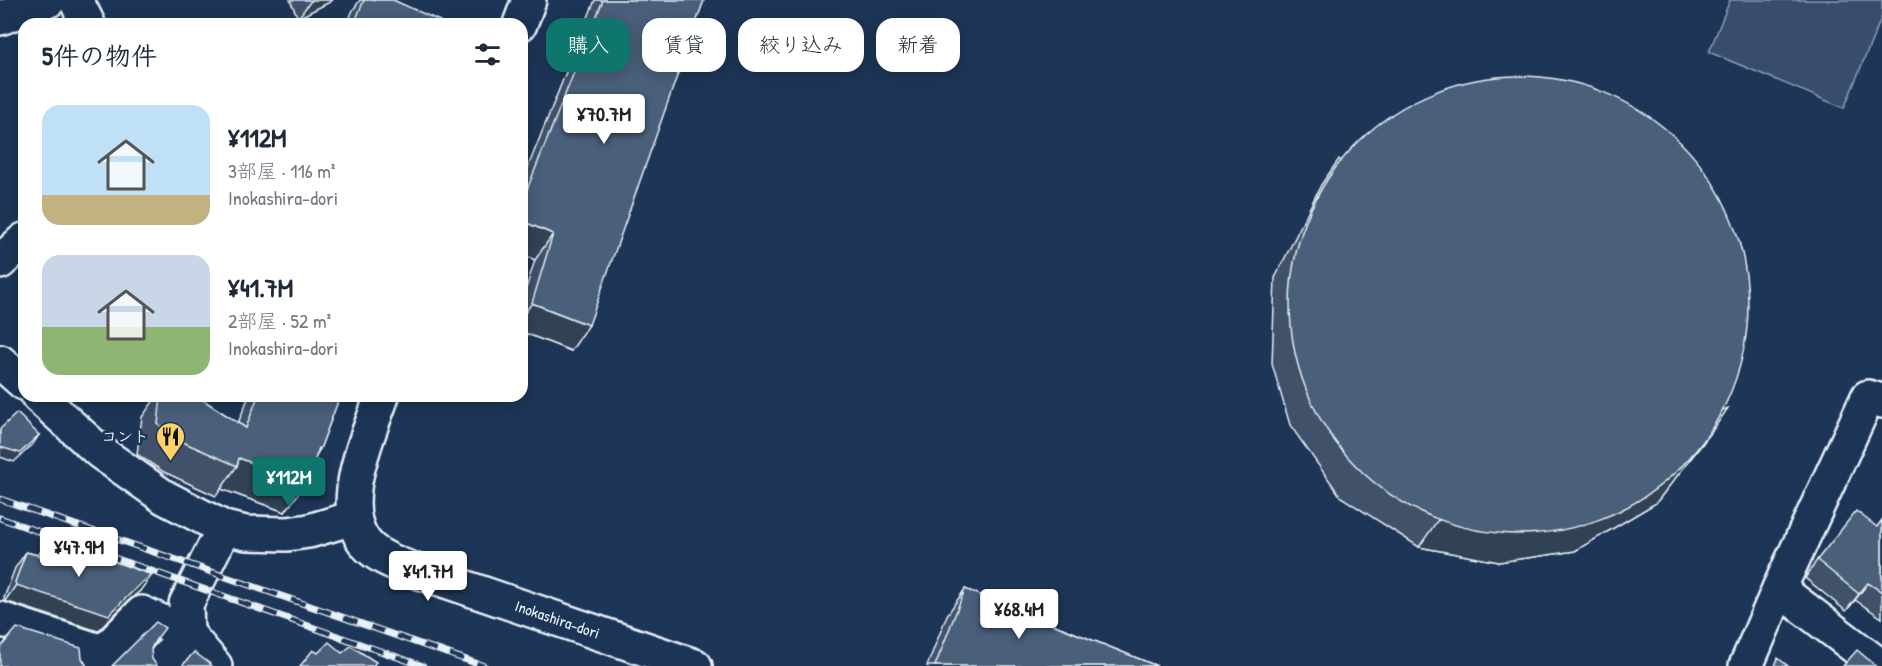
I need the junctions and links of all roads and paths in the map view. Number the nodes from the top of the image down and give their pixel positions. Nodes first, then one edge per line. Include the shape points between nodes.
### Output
1 (49, 0) edge
2 (76, 0) edge
3 (530, 0) edge
4 (0, 18) edge
5 (85, 18) edge
6 (522, 18) edge
7 (18, 246) edge
8 (0, 262) edge
9 (0, 362) edge
10 (18, 378) edge
11 (1882, 401) edge
12 (45, 402) edge
13 (380, 402) edge
14 (353, 518) junction
15 (224, 528) junction
16 (1779, 589) junction
17 (0, 619) edge
18 (187, 633) junction
19 (96, 659) edge
20 (160, 666) edge
21 (215, 666) edge
22 (695, 666) edge
23 (1746, 666) edge
24 (1880, 666) edge

1 - 4 street
2 - 5 street
3 - 6 street
7 - 8 street
9 - 10 street
11 - 16 street via 1868,397
12 - 15 street via 100,452 164,497
13 - 14 street via 356,477
14 - 15 street via 287,534
14 - 22 street, Inokashira-dori via 364,541 387,560
15 - 18 street via 186,604
16 - 23 street
16 - 24 street
17 - 19 street
18 - 19 street via 142,613
18 - 20 street
18 - 21 street

